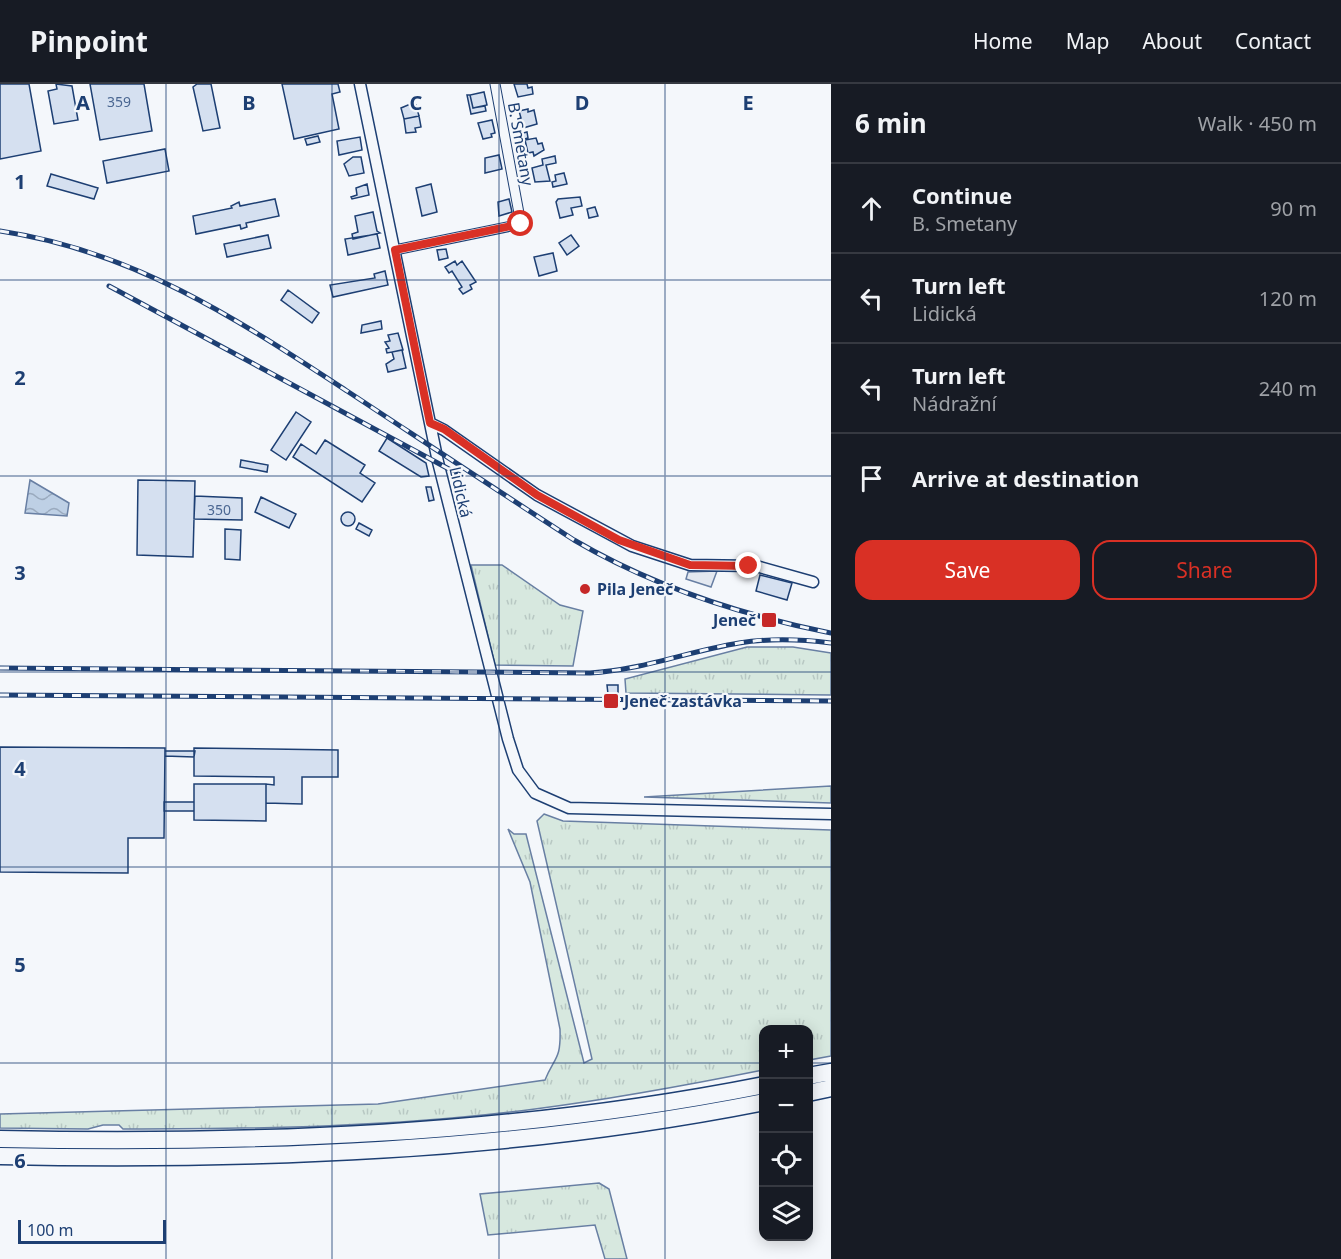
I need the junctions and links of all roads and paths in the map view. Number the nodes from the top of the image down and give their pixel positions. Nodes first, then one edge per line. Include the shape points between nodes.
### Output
1 (360, 84) edge
2 (495, 84) edge
3 (395, 250) junction
4 (430, 423) junction
5 (813, 582) dead end
6 (831, 814) edge
7 (831, 1071) edge
8 (813, 1076) edge
9 (759, 1086) edge
10 (831, 1088) edge
11 (813, 1092) edge
12 (759, 1103) edge
13 (0, 1139) edge
14 (0, 1155) edge

1 - 3 street, Lidická
2 - 3 street, B. Smetany via 521,224
3 - 4 street, Lidická
4 - 5 street via 537,495 619,540 690,565 756,566
4 - 6 street, Lidická via 507,739 518,770 536,793 569,808
7 - 8 highway
9 - 13 highway via 556,1118 369,1135 197,1141
10 - 11 highway
12 - 14 highway via 556,1136 432,1148 197,1158

